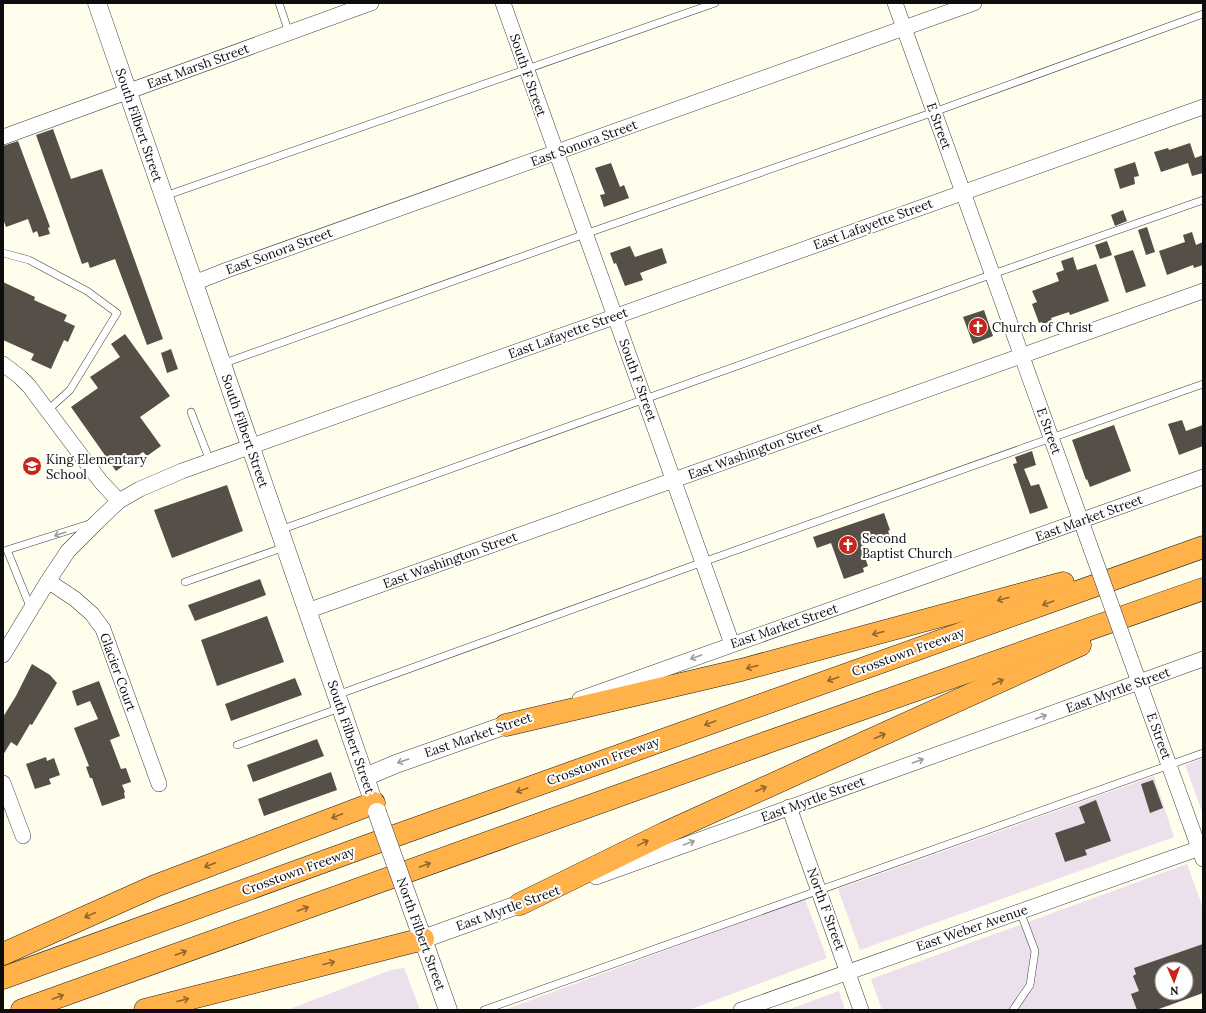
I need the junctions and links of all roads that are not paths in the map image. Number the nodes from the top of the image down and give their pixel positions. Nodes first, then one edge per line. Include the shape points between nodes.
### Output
1 (97, 3) edge
2 (279, 3) edge
3 (371, 3) edge
4 (503, 3) edge
5 (716, 3) edge
6 (896, 3) edge
7 (974, 3) edge
8 (1203, 14) edge
9 (904, 28) junction
10 (289, 33) junction
11 (527, 70) junction
12 (127, 92) junction
13 (1203, 107) edge
14 (934, 112) junction
15 (3, 137) edge
16 (556, 153) junction
17 (963, 192) junction
18 (164, 197) junction
19 (1203, 200) edge
20 (585, 234) junction
21 (3, 253) edge
22 (993, 274) junction
23 (194, 283) junction
24 (1203, 291) edge
25 (615, 317) junction
26 (1022, 356) junction
27 (3, 364) edge
28 (222, 364) junction
29 (1203, 384) edge
30 (644, 399) junction
31 (48, 410) junction
32 (191, 412) dead end
33 (1052, 438) junction
34 (250, 446) junction
35 (210, 461) junction
36 (1203, 477) edge
37 (673, 480) junction
38 (119, 501) junction
39 (1081, 521) junction
40 (97, 522) junction
41 (282, 538) junction
42 (1203, 546) edge
43 (703, 562) junction
44 (48, 581) junction
45 (185, 582) dead end
46 (1203, 589) edge
47 (31, 609) junction
48 (307, 611) junction
49 (732, 644) junction
50 (3, 655) edge
51 (1203, 660) edge
52 (1139, 682) junction
53 (339, 701) junction
54 (506, 725) junction
55 (237, 745) dead end
56 (1203, 753) edge
57 (1169, 765) junction
58 (365, 777) junction
59 (3, 783) edge
60 (159, 784) dead end
61 (376, 807) junction
62 (789, 807) junction
63 (23, 836) dead end
64 (1202, 851) edge
65 (394, 859) joint
66 (819, 890) junction
67 (520, 904) junction
68 (1020, 912) junction
69 (420, 932) junction
70 (3, 954) edge
71 (848, 972) junction
72 (3, 978) edge
73 (22, 1010) edge
74 (145, 1010) edge
75 (448, 1010) edge
76 (484, 1010) edge
77 (741, 1010) edge
78 (861, 1010) edge
79 (1013, 1010) edge

1 - 12 street, South Filbert Street
2 - 10 lane
3 - 10 street, East Marsh Street
4 - 11 street, South F Street
5 - 11 lane
6 - 9 street, E Street
7 - 9 street, East Sonora Street
8 - 14 lane
9 - 14 street, E Street
9 - 16 street, East Sonora Street
10 - 12 street, East Marsh Street
11 - 16 street, South F Street
11 - 18 lane
12 - 15 street, East Marsh Street
12 - 18 street, South Filbert Street
13 - 17 street, East Lafayette Street
14 - 17 street, E Street
14 - 20 lane
16 - 20 street, South F Street
16 - 23 street, East Sonora Street
17 - 22 street, E Street
17 - 25 street, East Lafayette Street
18 - 23 street, South Filbert Street
19 - 22 lane
20 - 25 street, South F Street
20 - 28 lane
21 - 31 lane via 29,260 48,270 87,291 117,313 70,390
22 - 26 street, E Street
22 - 30 lane
23 - 28 street, South Filbert Street
24 - 26 street, East Washington Street
25 - 30 street, South F Street
25 - 34 street, East Lafayette Street
26 - 33 street, E Street
26 - 37 street, East Washington Street
27 - 31 street via 29,386
28 - 34 street, South Filbert Street
29 - 33 lane
30 - 37 street, South F Street
30 - 41 lane
31 - 38 street via 101,482
32 - 35 lane
33 - 39 street, E Street
33 - 43 lane
34 - 35 street, East Lafayette Street
34 - 41 street, South Filbert Street
35 - 38 street, East Lafayette Street via 147,486
36 - 39 street, East Market Street
37 - 43 street, South F Street
37 - 48 street, East Washington Street
38 - 40 street, East Lafayette Street
39 - 49 street, East Market Street
39 - 52 street, E Street, bridge
40 - 44 street, East Lafayette Street via 68,551
40 -> 47 lane via 7,550
41 - 45 lane
41 - 48 street, South Filbert Street
42 -> 54 highway via 741,670
42 -> 72 highway, Crosstown Freeway
43 - 49 street, South F Street
43 - 53 lane
44 - 47 street, East Lafayette Street
44 - 60 street, Glacier Court via 76,599 103,629
67 -> 46 highway via 664,833
73 -> 46 highway
47 - 50 street, East Lafayette Street
48 - 53 street, South Filbert Street
49 -> 54 street, East Market Street
51 - 52 street, East Myrtle Street
52 - 57 street, E Street
62 -> 52 street, East Myrtle Street
53 - 55 lane
53 - 58 street, South Filbert Street
54 -> 58 street, East Market Street
56 - 57 lane
57 - 64 street, E Street
57 - 66 lane
58 - 61 street, South Filbert Street
59 - 63 street
61 - 65 street, South Filbert Street, bridge
61 -> 70 highway via 155,886
62 - 66 street, North F Street
67 -> 62 street, East Myrtle Street
64 - 68 street, East Weber Avenue
65 - 69 street, North Filbert Street, bridge
66 - 71 street, North F Street
66 - 76 lane
67 - 69 street, East Myrtle Street
68 - 71 street, East Weber Avenue
68 - 79 lane via 1035,951 1030,984
74 -> 69 highway
69 - 75 street, North Filbert Street
71 - 77 street, East Weber Avenue
71 - 78 street, North F Street

